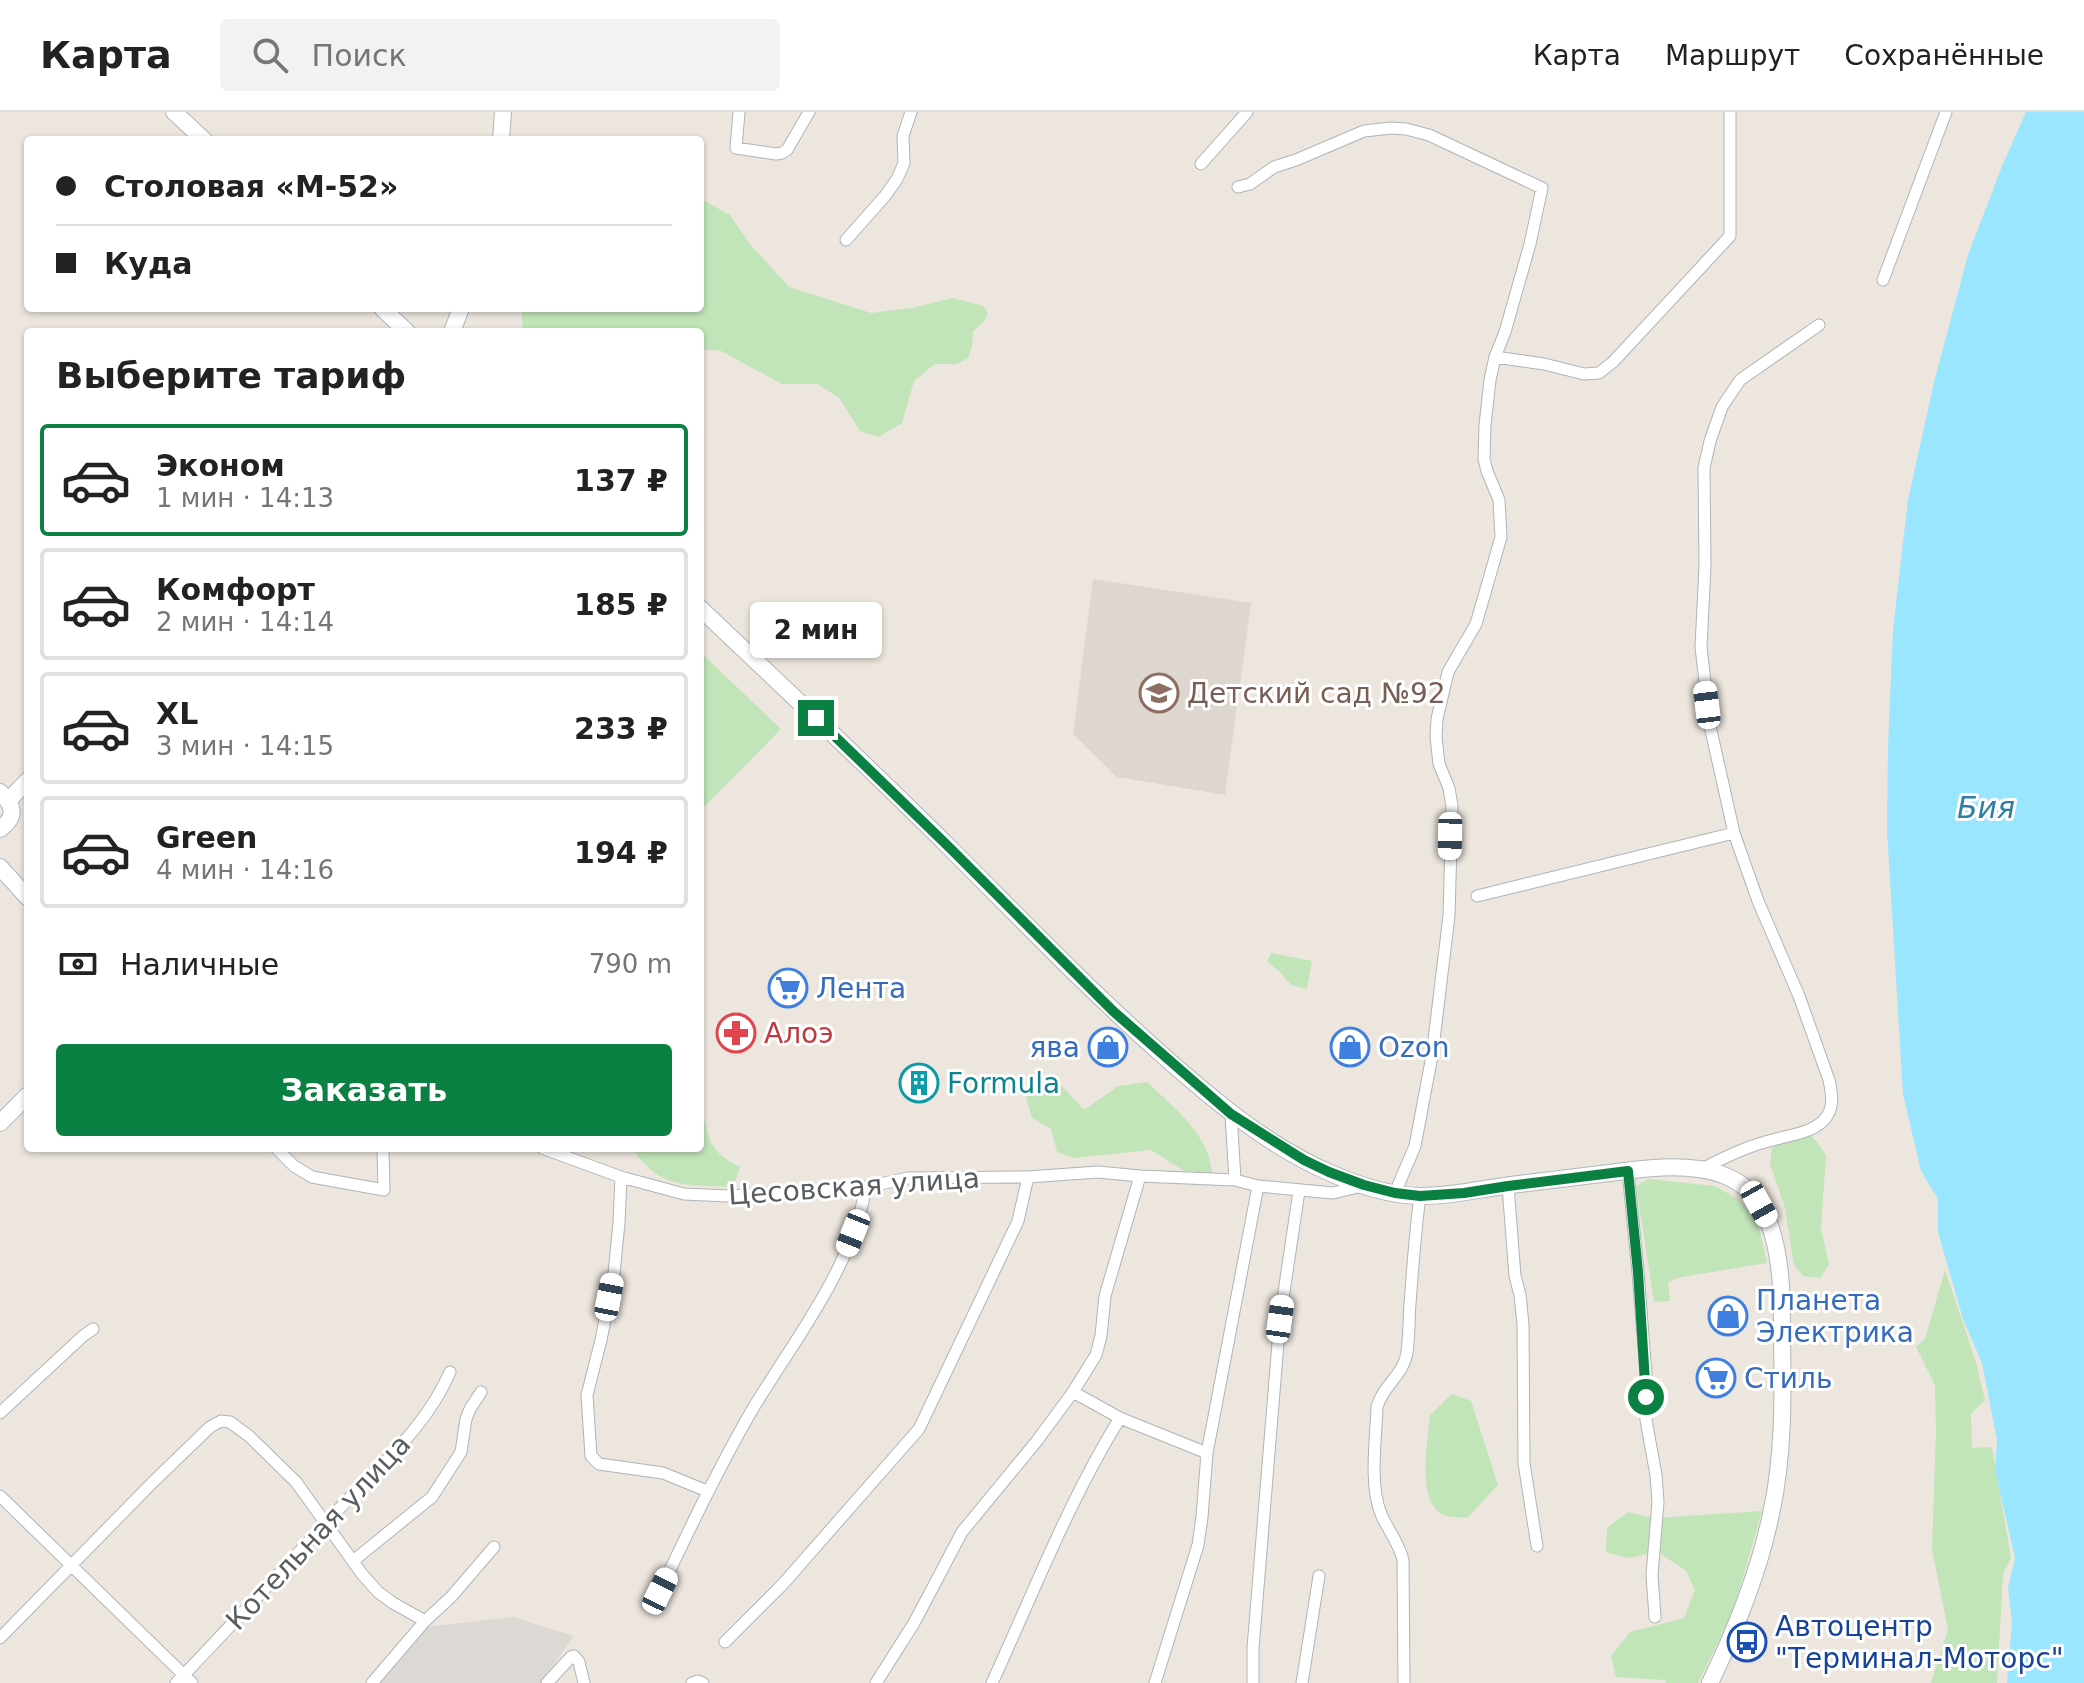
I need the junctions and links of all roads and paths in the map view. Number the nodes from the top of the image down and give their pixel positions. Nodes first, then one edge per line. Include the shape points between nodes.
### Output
1 (174, 112) edge
2 (183, 112) edge
3 (503, 112) edge
4 (739, 112) edge
5 (809, 112) edge
6 (911, 112) edge
7 (1247, 112) edge
8 (1730, 112) edge
9 (1946, 112) edge
10 (201, 136) edge
11 (203, 136) edge
12 (501, 136) edge
13 (1201, 164) dead end
14 (1238, 187) dead end
15 (846, 240) dead end
16 (1883, 280) dead end
17 (386, 312) edge
18 (1819, 325) dead end
19 (403, 328) edge
20 (1495, 357) junction
21 (704, 616) edge
22 (24, 782) edge
23 (3, 795) edge
24 (0, 829) edge
25 (1734, 833) junction
26 (0, 867) edge
27 (24, 894) edge
28 (1477, 896) dead end
29 (24, 1099) edge
30 (1231, 1114) junction
31 (0, 1123) edge
32 (280, 1152) edge
33 (383, 1152) edge
34 (553, 1152) edge
35 (1702, 1169) junction
36 (1628, 1171) junction
37 (1140, 1176) junction
38 (621, 1177) junction
39 (1028, 1177) junction
40 (1235, 1180) junction
41 (1364, 1185) junction
42 (1258, 1186) junction
43 (1508, 1186) junction
44 (866, 1187) junction
45 (1299, 1191) junction
46 (1395, 1193) junction
47 (1420, 1196) junction
48 (93, 1329) dead end
49 (450, 1372) dead end
50 (481, 1392) dead end
51 (1073, 1392) junction
52 (0, 1413) edge
53 (1120, 1418) junction
54 (1207, 1453) junction
55 (707, 1491) junction
56 (0, 1496) edge
57 (326, 1523) junction
58 (1537, 1546) dead end
59 (494, 1547) dead end
60 (353, 1561) junction
61 (71, 1565) junction
62 (1319, 1576) dead end
63 (655, 1608) dead end
64 (1655, 1617) dead end
65 (425, 1621) junction
66 (0, 1638) edge
67 (725, 1642) dead end
68 (184, 1680) edge
69 (692, 1682) edge
70 (372, 1683) edge
71 (547, 1683) edge
72 (584, 1683) edge
73 (703, 1683) edge
74 (876, 1683) edge
75 (992, 1683) edge
76 (1155, 1683) edge
77 (1253, 1683) edge
78 (1302, 1683) edge
79 (1404, 1683) edge
80 (1710, 1683) edge

1 - 10 main road
2 - 11 main road
3 - 12 main road
4 - 5 street via 736,148 768,154 782,153 790,145
6 - 15 street via 903,136 905,156 893,187
7 - 13 street
8 - 20 street via 1730,236 1602,372 1584,374
9 - 16 street
14 - 20 street via 1364,131 1391,128 1429,135 1542,188
17 - 19 main road
18 - 25 street via 1740,380 1722,407 1704,468 1702,661 1710,726
20 - 46 street via 1484,459 1499,500 1501,537 1476,624 1448,672 1437,719 1439,764 1452,806 1449,916 1415,1146
21 - 30 main road via 1086,985
22 - 23 main road
23 - 24 main road via 12,808
25 - 28 street
25 - 35 street via 1829,1080 1831,1106 1823,1121 1805,1131 1748,1147
26 - 27 main road
29 - 31 main road
30 - 40 street
30 - 41 main road via 1304,1160
32 - 33 street via 312,1177 384,1190
34 - 38 street, Цесовская улица
35 - 36 main road
35 - 80 main road via 1736,1181 1767,1219 1779,1264 1783,1356 1782,1429 1772,1512 1741,1615
36 - 43 main road
36 - 64 street via 1646,1420 1658,1502 1652,1575
37 - 39 street, Цесовская улица via 1098,1172
37 - 40 street, Цесовская улица
37 - 51 street via 1105,1296 1100,1345
38 - 44 street, Цесовская улица via 684,1194 728,1196
38 - 55 street via 614,1273 587,1395 591,1456 599,1464 663,1473
39 - 44 street, Цесовская улица via 908,1178
39 - 67 street via 1018,1221 919,1429
40 - 42 street, Цесовская улица
41 - 45 street, Цесовская улица via 1333,1193
41 - 46 main road
42 - 45 street, Цесовская улица
42 - 54 street
43 - 47 main road
43 - 58 street via 1523,1324 1524,1463
44 - 55 street via 835,1275
45 - 77 street via 1280,1319
46 - 47 main road
47 - 79 street via 1407,1353 1379,1398 1375,1446 1380,1511 1403,1560
48 - 52 street
49 - 57 street, Котельная улица via 410,1434
50 - 60 street via 466,1419 463,1449 432,1497
51 - 53 street
51 - 74 street via 962,1532
53 - 54 street
53 - 75 street via 1094,1460
54 - 76 street via 1198,1545
55 - 63 street
56 - 61 street
57 - 60 street
57 - 61 street via 296,1482 249,1436 221,1421
57 - 68 street, Котельная улица
59 - 65 street
60 - 65 street via 378,1592
61 - 66 street
61 - 68 street
62 - 78 street
65 - 70 street
69 - 73 street
71 - 72 street via 576,1656

